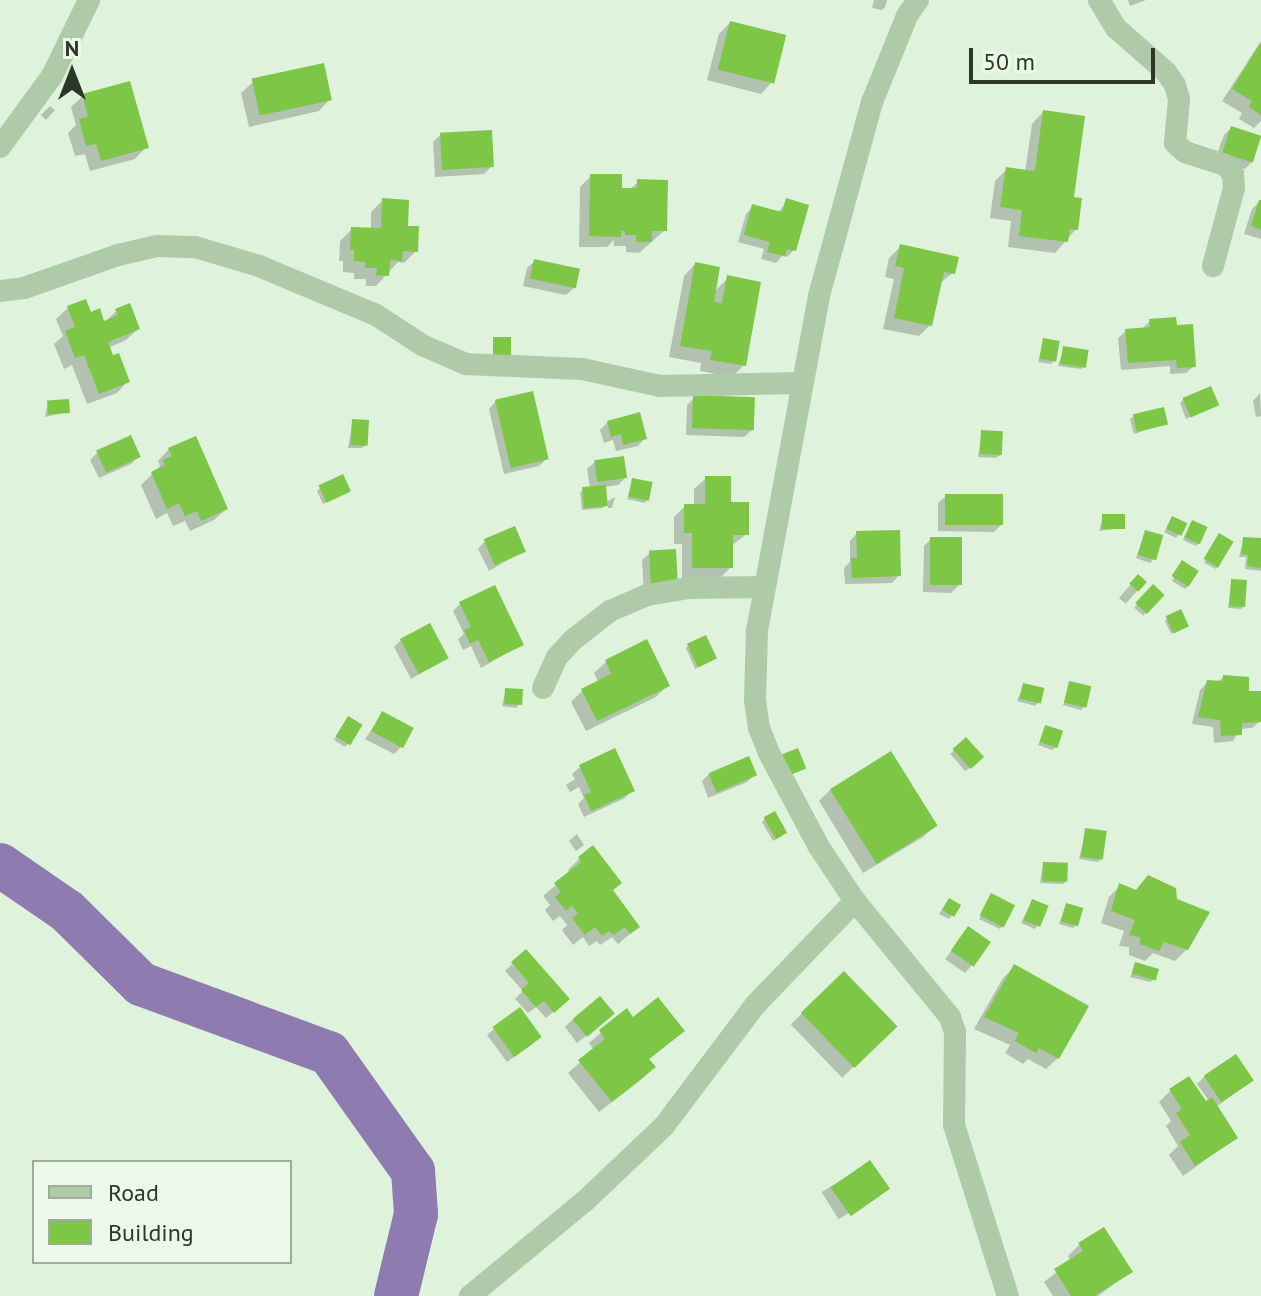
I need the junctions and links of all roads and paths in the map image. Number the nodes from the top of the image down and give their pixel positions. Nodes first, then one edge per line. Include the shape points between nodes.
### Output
1 (89, 0) edge
2 (918, 0) edge
3 (1099, 0) edge
4 (0, 147) edge
5 (1213, 266) dead end
6 (0, 291) edge
7 (801, 383) junction
8 (764, 587) junction
9 (543, 688) dead end
10 (855, 901) junction
11 (470, 1296) edge
12 (1008, 1296) edge

1 - 4 street via 52,76
2 - 7 street via 872,102
3 - 5 street via 1116,28 1175,85 1175,143 1185,152 1225,165 1233,174
6 - 7 street via 157,246 195,247 259,266 376,315 424,346 466,364 582,369 660,386
7 - 8 street
8 - 9 street via 689,588 647,595 610,611 557,657
8 - 10 street via 754,674 759,728 819,847
10 - 11 street via 756,1004 664,1126 585,1201
10 - 12 street via 950,1017 955,1032 954,1125

